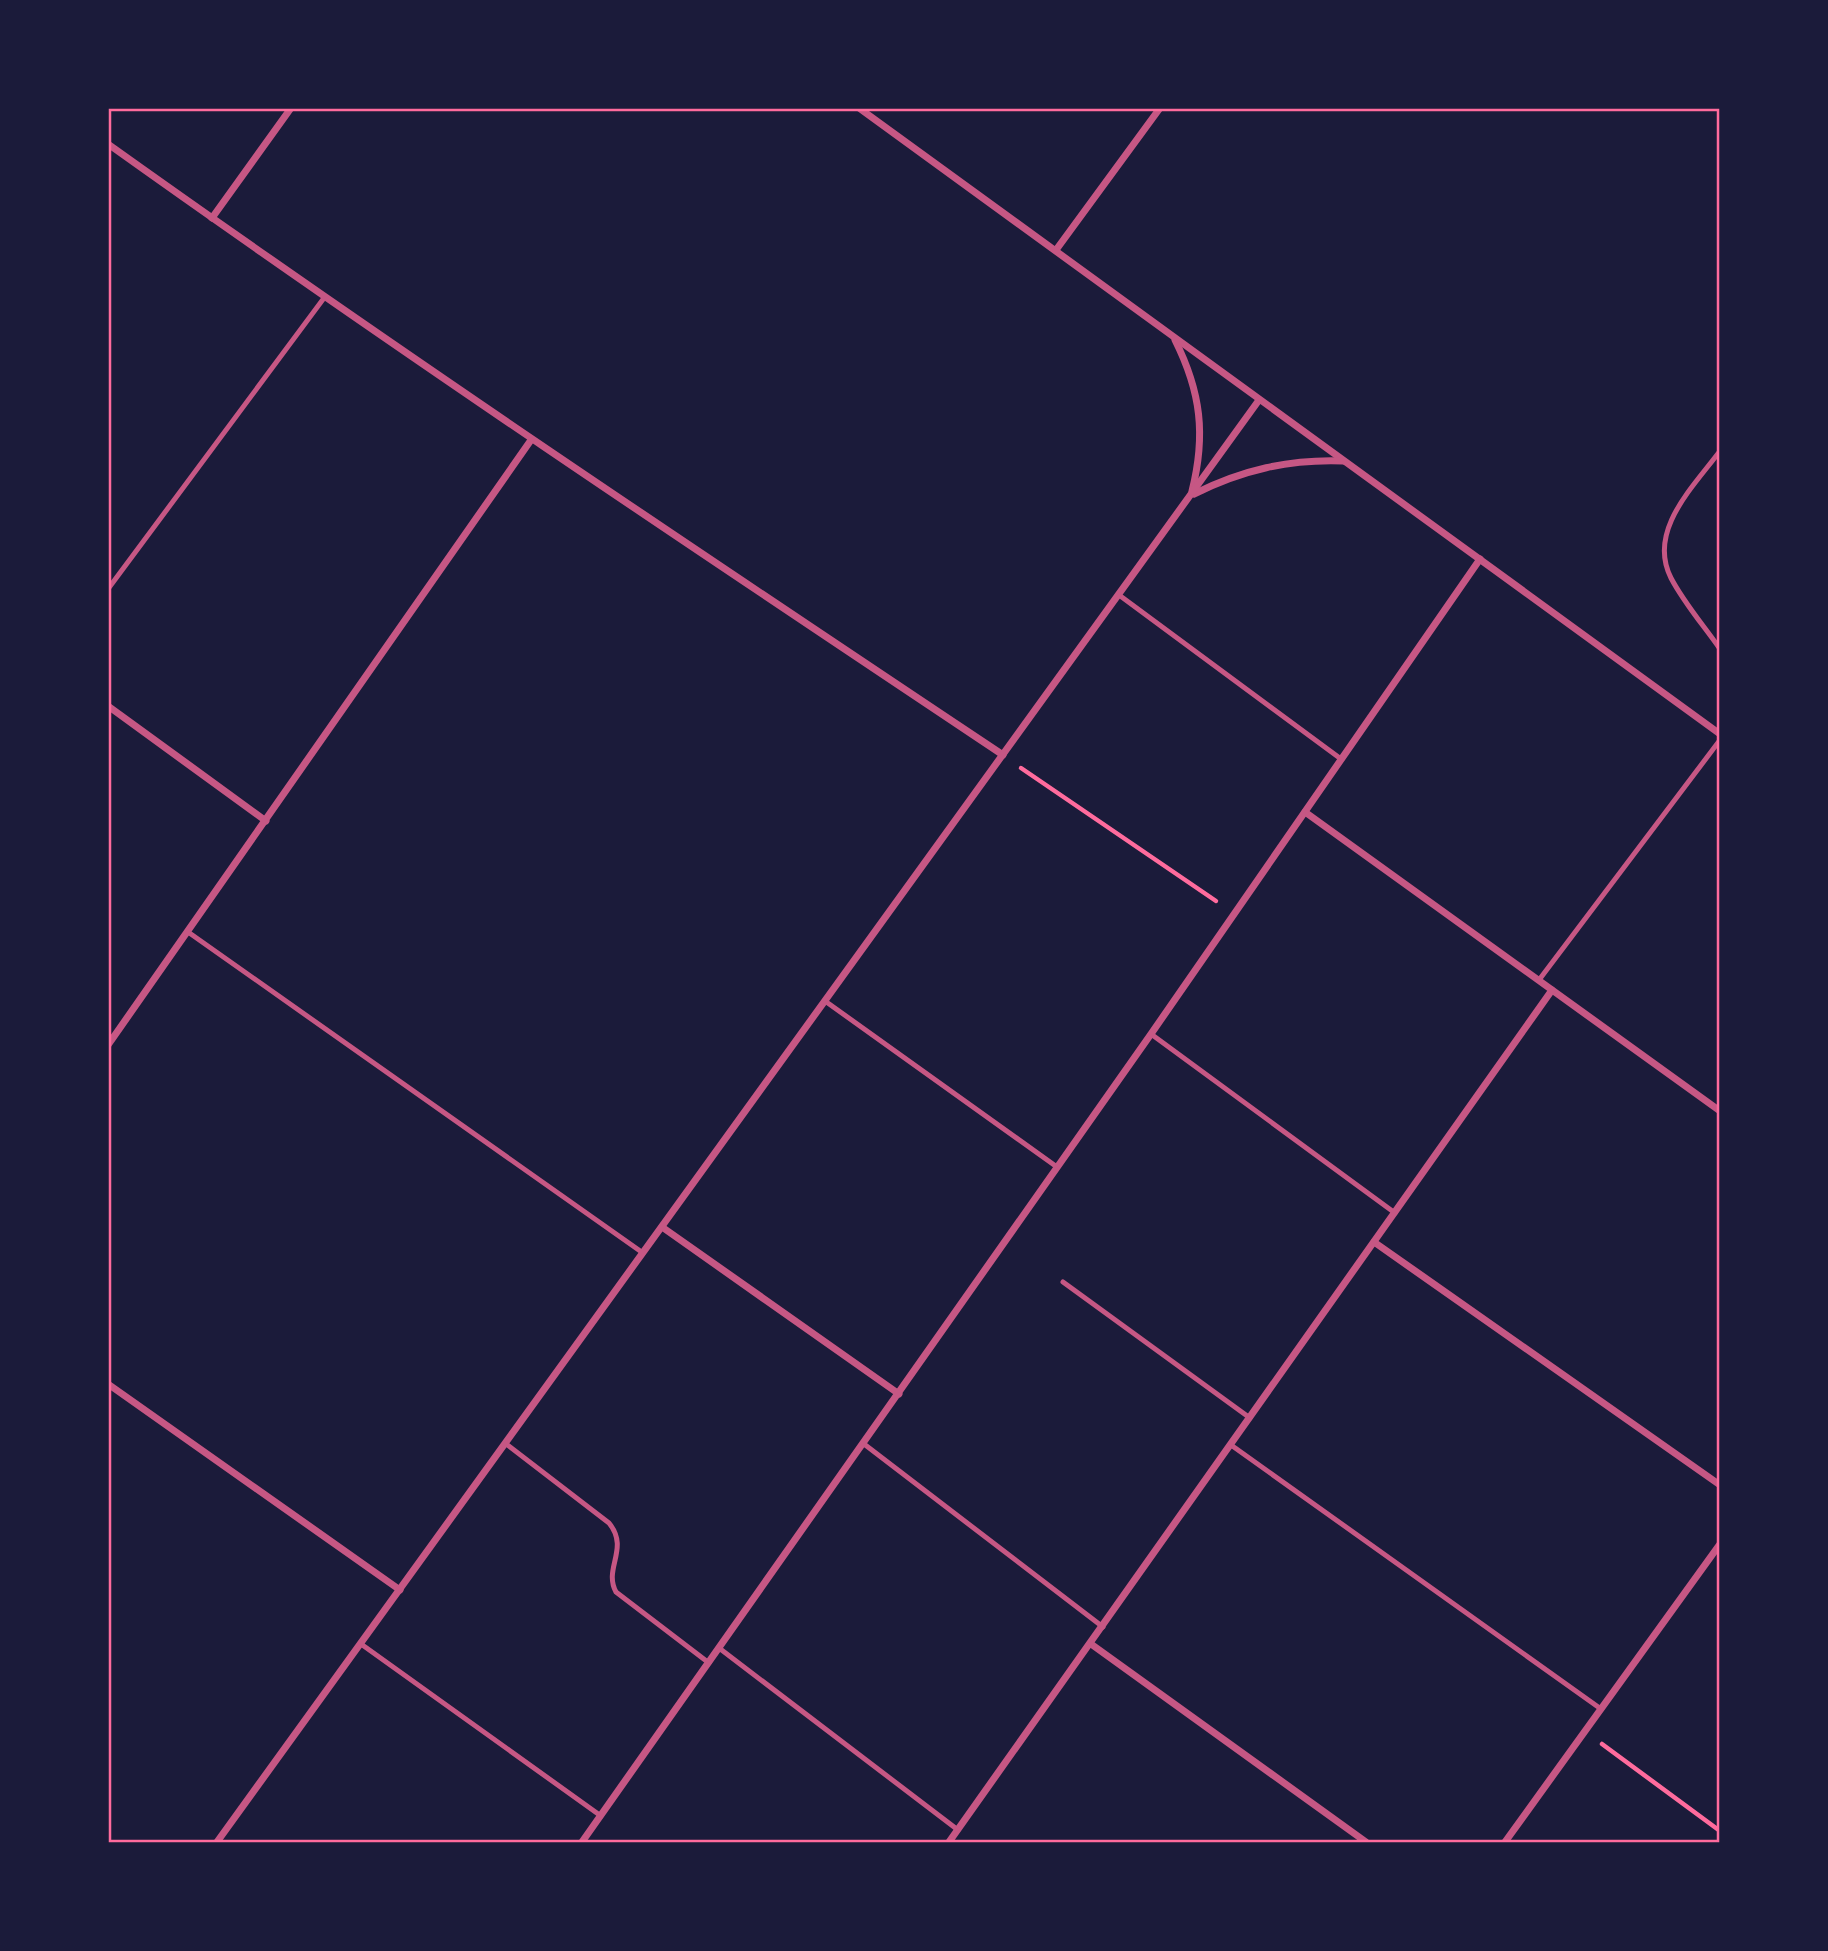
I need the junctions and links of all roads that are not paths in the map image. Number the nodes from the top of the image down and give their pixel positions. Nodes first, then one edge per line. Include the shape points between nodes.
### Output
1 (290, 108) edge
2 (859, 108) edge
3 (1160, 108) edge
4 (108, 144) edge
5 (212, 218) junction
6 (1056, 250) junction
7 (324, 298) junction
8 (1173, 337) junction
9 (1259, 400) junction
10 (531, 440) junction
11 (1720, 451) edge
12 (1343, 461) junction
13 (1190, 496) junction
14 (1480, 559) junction
15 (108, 589) edge
16 (1119, 595) junction
17 (1720, 649) edge
18 (108, 706) edge
19 (1720, 734) edge
20 (1720, 740) edge
21 (1003, 755) junction
22 (1341, 759) junction
23 (1305, 812) junction
24 (266, 821) junction
25 (188, 932) junction
26 (1539, 980) junction
27 (1552, 990) junction
28 (825, 1001) junction
29 (1151, 1034) junction
30 (108, 1045) edge
31 (1720, 1111) edge
32 (1057, 1167) junction
33 (1395, 1213) junction
34 (662, 1227) junction
35 (1374, 1242) junction
36 (643, 1253) junction
37 (1063, 1282) dead end
38 (110, 1389) edge
39 (899, 1394) junction
40 (1250, 1419) junction
41 (505, 1443) junction
42 (864, 1444) junction
43 (1231, 1445) junction
44 (1720, 1485) edge
45 (1720, 1544) edge
46 (400, 1590) junction
47 (1103, 1627) junction
48 (360, 1644) junction
49 (1091, 1644) junction
50 (719, 1648) junction
51 (709, 1662) junction
52 (1601, 1709) junction
53 (601, 1816) junction
54 (958, 1830) junction
55 (218, 1843) edge
56 (582, 1843) edge
57 (949, 1843) edge
58 (1366, 1843) edge
59 (1505, 1843) edge

1 - 5 street
2 - 6 street
3 - 6 street
4 - 5 street
5 - 7 street
6 - 8 street
7 - 10 street
7 - 15 lane
8 - 9 street
8 - 13 street via 1197,398 1199,464
9 - 12 street
9 - 13 street
10 - 21 street
10 - 24 street
11 - 17 lane via 1675,513 1664,544 1670,576
12 - 13 street via 1280,463
12 - 14 street
13 - 16 street
14 - 19 street
14 - 22 street
16 - 21 street
16 - 22 lane
18 - 24 street
20 - 26 lane
21 - 28 street
22 - 23 street
23 - 26 street
23 - 29 street
24 - 25 street
25 - 30 street
25 - 36 lane
26 - 27 street
27 - 31 street
27 - 33 street
28 - 32 lane
28 - 34 street
29 - 32 street
29 - 33 lane
32 - 39 street
33 - 35 street
34 - 36 street
34 - 39 street
35 - 40 street
35 - 44 street
36 - 41 street
37 - 40 lane
38 - 46 street
39 - 42 street
40 - 43 street
41 - 46 street
41 - 51 lane via 609,1523 619,1545 612,1577 616,1591
42 - 47 lane
42 - 50 street
43 - 47 street
43 - 52 lane
45 - 52 street
46 - 48 street
47 - 49 street
48 - 53 lane
48 - 55 street
49 - 54 street
49 - 58 street
50 - 51 street
50 - 54 lane
51 - 53 street
52 - 59 street
53 - 56 street
54 - 57 street

